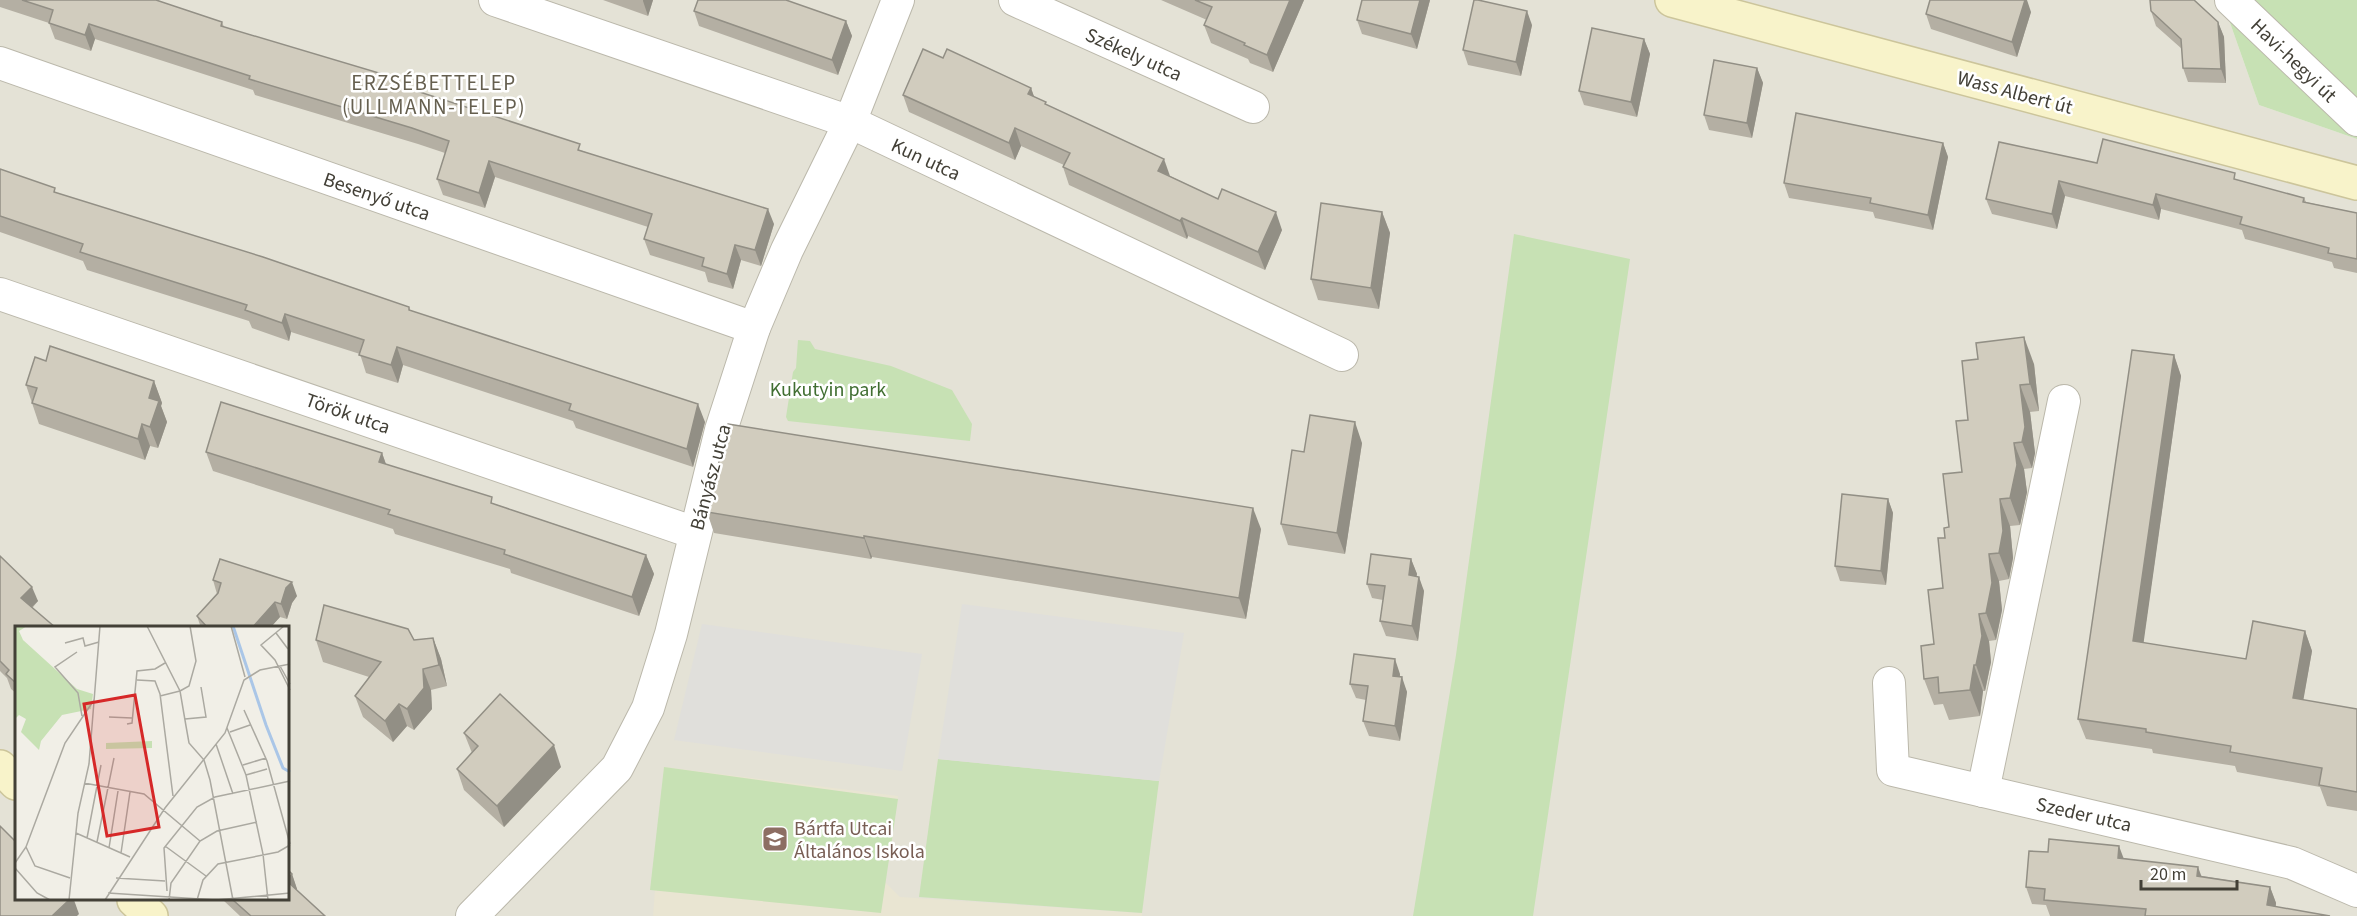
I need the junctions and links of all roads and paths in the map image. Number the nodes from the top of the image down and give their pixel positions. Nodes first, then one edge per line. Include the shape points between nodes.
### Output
1 (495, 0) edge
2 (898, 0) edge
3 (1015, 0) edge
4 (1672, 0) edge
5 (2231, 0) edge
6 (0, 63) edge
7 (1253, 107) dead end
8 (2357, 120) edge
9 (850, 122) junction
10 (2357, 183) edge
11 (0, 294) edge
12 (754, 328) junction
13 (1342, 356) dead end
14 (2064, 401) dead end
15 (695, 533) junction
16 (1889, 683) dead end
17 (0, 767) edge
18 (15, 782) edge
19 (1983, 791) junction
20 (2357, 891) edge
21 (135, 901) edge
22 (151, 916) edge
23 (472, 916) edge

1 - 9 street, Kun utca
2 - 9 street, Bányász utca
3 - 7 street, Székely utca
4 - 10 street, Wass Albert út
5 - 8 street, Havi-hegyi út
6 - 12 street, Besenyő utca
9 - 12 street, Bányász utca via 787,250
9 - 13 street, Kun utca
11 - 15 street, Török utca
12 - 15 street, Bányász utca via 721,430
14 - 19 street
15 - 23 street, Bányász utca via 671,634 648,708 617,768
16 - 19 street, Szeder utca via 1893,770
17 - 18 street
19 - 20 street, Szeder utca via 2292,863
21 - 22 street

